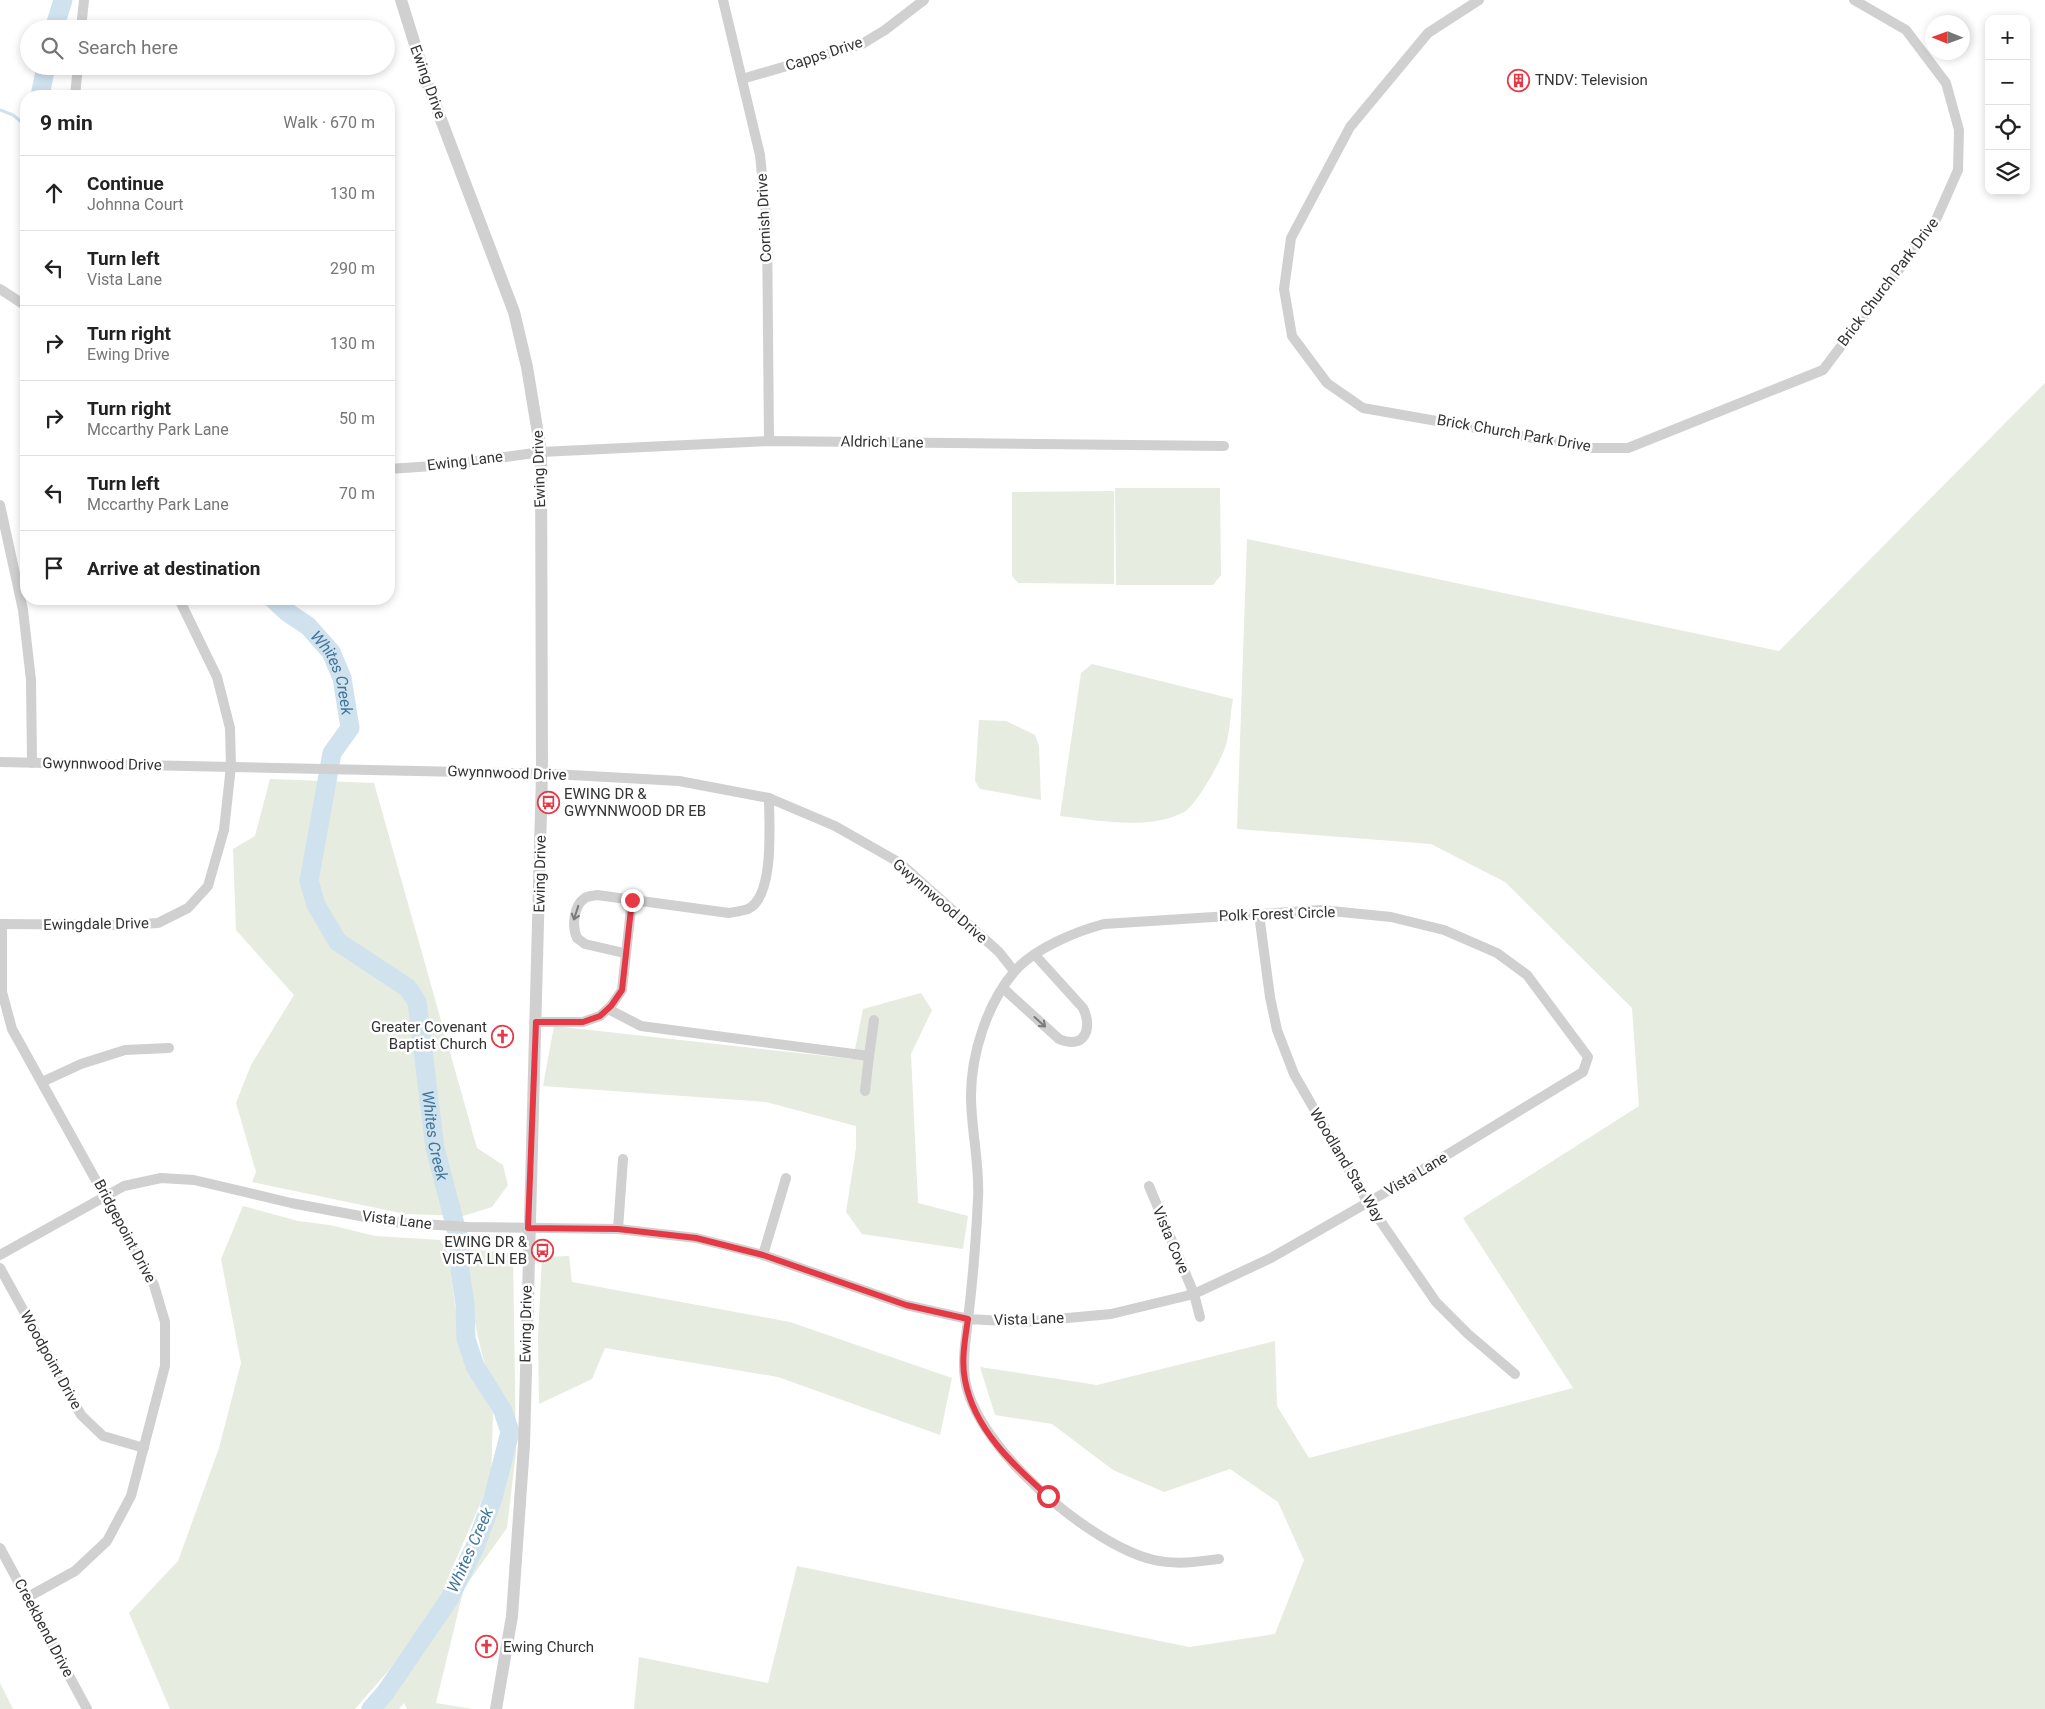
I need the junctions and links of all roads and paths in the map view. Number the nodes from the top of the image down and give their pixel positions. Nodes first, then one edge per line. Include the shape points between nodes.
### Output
1 (84, 0) edge
2 (401, 0) edge
3 (723, 0) edge
4 (924, 0) edge
5 (1479, 0) edge
6 (1854, 0) edge
7 (83, 20) edge
8 (77, 75) edge
9 (742, 79) junction
10 (76, 90) edge
11 (0, 289) edge
12 (20, 302) edge
13 (769, 441) junction
14 (1224, 446) dead end
15 (541, 452) junction
16 (395, 469) edge
17 (0, 505) edge
18 (20, 596) edge
19 (22, 605) edge
20 (182, 605) edge
21 (0, 762) edge
22 (32, 763) junction
23 (230, 766) junction
24 (542, 774) junction
25 (770, 798) junction
26 (632, 900) junction
27 (1259, 914) junction
28 (1, 924) edge
29 (624, 952) junction
30 (1035, 955) junction
31 (1014, 971) junction
32 (1004, 989) junction
33 (608, 1009) junction
34 (874, 1020) dead end
35 (536, 1022) junction
36 (169, 1048) dead end
37 (869, 1056) junction
38 (1582, 1072) joint
39 (42, 1082) junction
40 (866, 1091) dead end
41 (623, 1159) dead end
42 (786, 1178) dead end
43 (1148, 1186) dead end
44 (107, 1196) junction
45 (1368, 1203) junction
46 (528, 1228) junction
47 (618, 1229) junction
48 (0, 1255) edge
49 (763, 1255) junction
50 (0, 1268) edge
51 (1194, 1294) junction
52 (1200, 1317) dead end
53 (968, 1319) junction
54 (1515, 1374) dead end
55 (144, 1448) junction
56 (0, 1548) edge
57 (1219, 1559) dead end
58 (28, 1597) junction
59 (87, 1709) edge
60 (496, 1709) edge

1 - 7 street
2 - 15 street, Ewing Drive via 420,62 514,312 531,386
3 - 9 street, Cornish Drive
4 - 9 street, Capps Drive via 862,44
5 - 6 street, Brick Church Park Drive via 1428,32 1350,127 1290,238 1284,289 1292,336 1327,383 1363,408 1590,448 1628,448 1823,370 1935,222 1958,170 1959,130 1946,83 1906,30
8 - 10 street
9 - 13 street, Cornish Drive via 760,155 767,224
11 - 12 street
13 - 14 street, Aldrich Lane
13 - 15 street, Aldrich Lane
15 - 16 street, Ewing Lane
15 - 24 street, Ewing Drive
17 - 18 street
19 - 22 street via 32,680
20 - 23 street, Ewingdale Drive via 217,677 230,728
21 - 22 street, Gwynnwood Drive
22 - 23 street, Gwynnwood Drive
23 - 24 street, Gwynnwood Drive
23 - 28 street, Ewingdale Drive via 224,830 208,886 188,908 158,923
24 - 25 street, Gwynnwood Drive via 679,780
24 - 35 street, Ewing Drive
25 - 26 street via 768,874 757,901 748,909 728,913
25 - 31 street, Gwynnwood Drive via 835,826 900,863 999,952
26 - 29 street
26 -> 29 street via 597,895 586,897 579,904 574,921 577,938 586,944
27 - 30 street, Polk Forest Circle via 1104,924 1074,932
27 - 38 street, Polk Forest Circle via 1321,910 1391,918 1444,930 1497,953 1526,975 1571,1033 1588,1057
27 - 45 street, Woodland Star Way via 1277,1030 1294,1074
28 - 39 street, Bridgepoint Drive via 2,992 12,1029
29 - 33 street via 622,990
30 - 31 street, Polk Forest Circle
32 -> 30 street via 1059,1039 1068,1043 1083,1037 1088,1029 1088,1018 1083,1008
31 - 32 street, Polk Forest Circle
32 - 53 street, Polk Forest Circle via 979,1037 974,1056 971,1096 979,1177
33 - 35 street via 600,1016 583,1022
33 - 37 street via 641,1026
34 - 37 street
35 - 46 street, Ewing Drive
36 - 39 street via 125,1050 81,1064
37 - 40 street
38 - 45 street, Vista Lane
39 - 44 street, Bridgepoint Drive
41 - 47 street
42 - 49 street
43 - 51 street, Vista Cove
44 - 46 street, Vista Lane via 124,1186 161,1178 194,1180 290,1203 392,1222
44 - 48 street, Vista Lane
44 - 55 street, Bridgepoint Drive via 154,1285 165,1322 165,1366
45 - 51 street, Vista Lane via 1271,1258
45 - 54 street, Woodland Star Way via 1436,1302
46 - 47 street, Vista Lane
46 - 60 street, Ewing Drive via 524,1445 514,1600
47 - 49 street, Vista Lane via 696,1238
49 - 53 street, Vista Lane via 906,1305
50 - 55 street, Woodpoint Drive via 81,1415 103,1436
51 - 52 street, Vista Cove
51 - 53 street, Vista Lane via 1111,1314 1024,1322
53 - 57 street, Polk Forest Circle via 964,1359 969,1395 993,1441 1022,1473 1077,1521 1129,1550 1153,1560 1177,1563
55 - 58 street, Bridgepoint Drive via 131,1496 107,1540 75,1571
56 - 58 street, Creekbend Drive
58 - 59 street, Creekbend Drive

